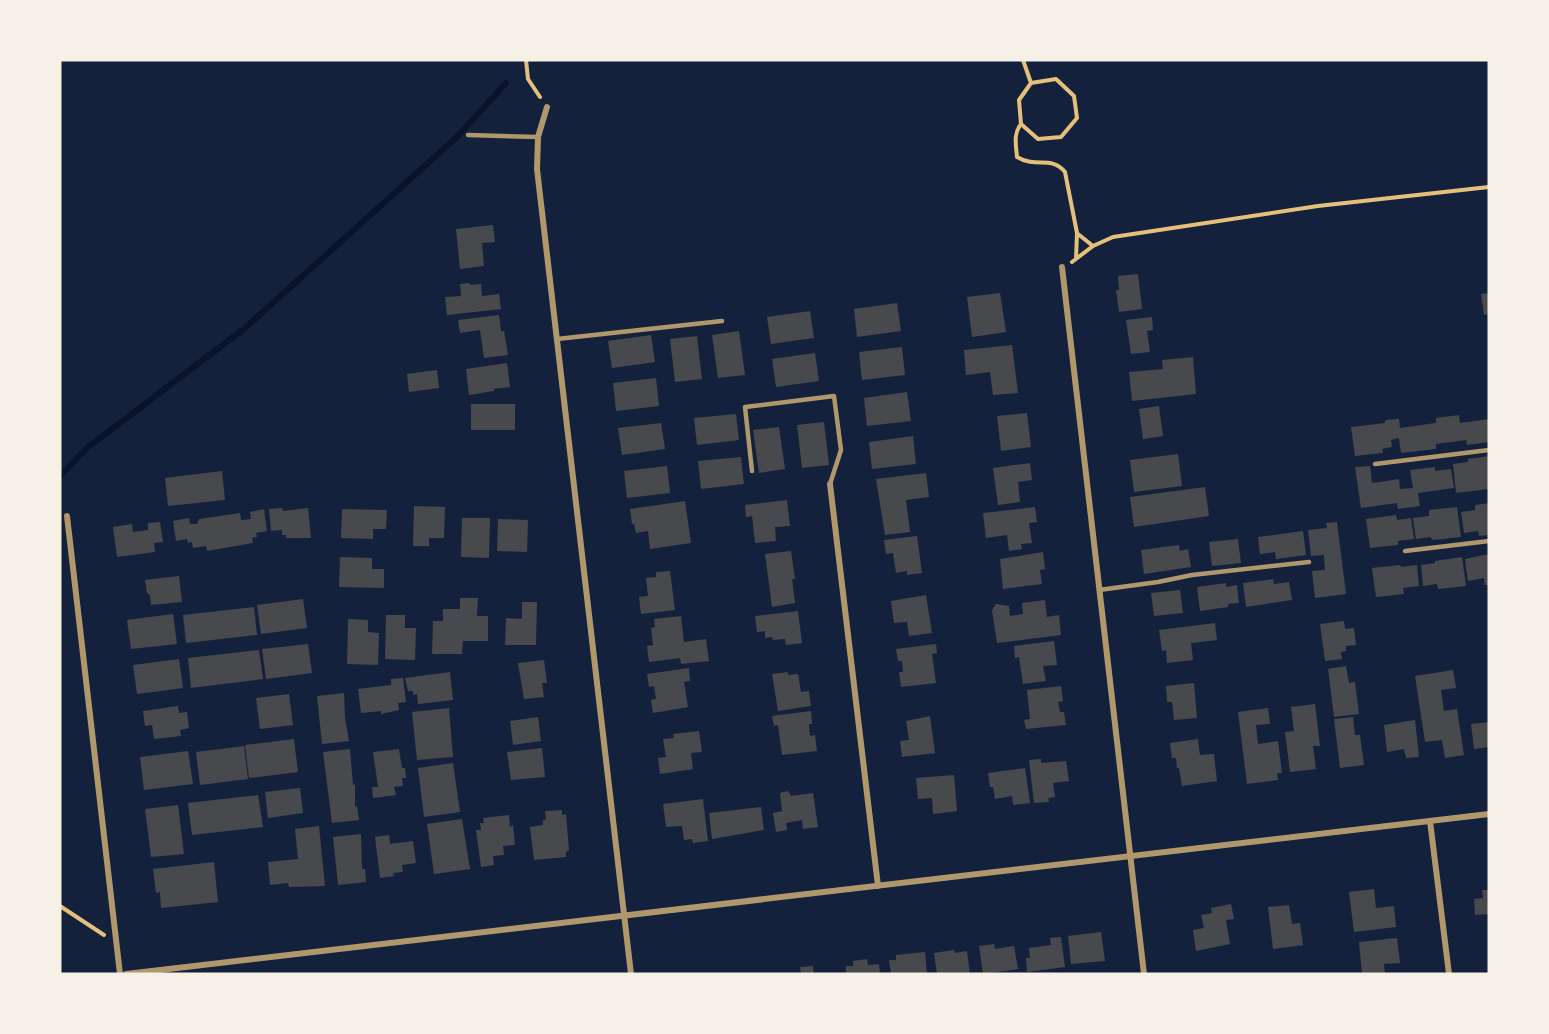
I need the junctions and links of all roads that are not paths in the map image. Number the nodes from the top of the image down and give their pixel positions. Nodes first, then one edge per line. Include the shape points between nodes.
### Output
1 (547, 107) road end
2 (468, 135) dead end
3 (538, 136) junction
4 (1062, 267) road end
5 (722, 321) dead end
6 (557, 339) junction
7 (1489, 450) edge
8 (1375, 464) dead end
9 (752, 471) dead end
10 (830, 484) joint
11 (67, 516) dead end
12 (1489, 541) edge
13 (1405, 551) dead end
14 (1309, 562) dead end
15 (1099, 590) junction
16 (1489, 814) edge
17 (1430, 821) junction
18 (1130, 856) junction
19 (878, 886) junction
20 (624, 915) junction
21 (120, 974) edge
22 (126, 974) edge
23 (631, 974) edge
24 (1144, 974) edge
25 (1449, 974) edge

1 - 3 street
2 - 3 lane
3 - 6 street via 537,169
4 - 15 street
5 - 6 lane
6 - 20 street
7 - 8 lane
9 - 10 lane via 745,407 834,396 841,450
10 - 19 street
11 - 21 street
12 - 13 lane
14 - 15 lane
15 - 18 street
16 - 17 street
17 - 18 street
17 - 25 street
18 - 19 street
18 - 24 street
19 - 20 street
20 - 22 street
20 - 23 street

